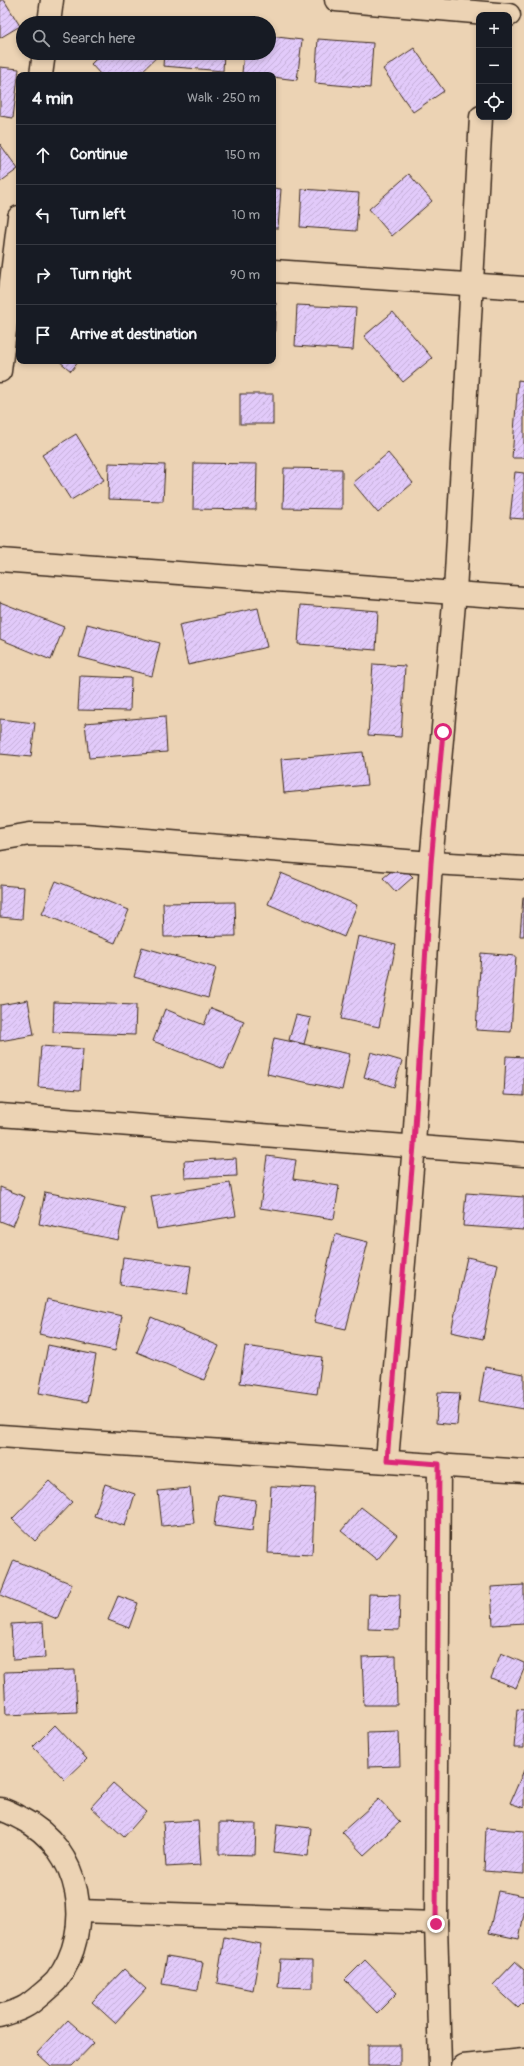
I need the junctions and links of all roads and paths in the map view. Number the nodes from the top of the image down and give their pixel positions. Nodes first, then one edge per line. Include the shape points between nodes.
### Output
1 (52, 0) edge
2 (336, 0) edge
3 (497, 12) edge
4 (512, 14) edge
5 (50, 16) edge
6 (524, 16) edge
7 (43, 60) edge
8 (41, 72) edge
9 (481, 120) edge
10 (16, 230) edge
11 (11, 253) edge
12 (276, 271) edge
13 (471, 284) junction
14 (524, 288) edge
15 (0, 371) edge
16 (0, 560) edge
17 (455, 592) junction
18 (524, 598) edge
19 (0, 839) edge
20 (431, 863) junction
21 (524, 868) edge
22 (0, 1115) edge
23 (414, 1145) junction
24 (524, 1155) edge
25 (0, 1436) edge
26 (387, 1460) junction
27 (439, 1464) junction
28 (524, 1471) edge
29 (0, 1809) edge
30 (79, 1911) junction
31 (436, 1924) junction
32 (0, 2016) edge
33 (524, 2060) edge
34 (440, 2066) edge
35 (463, 2066) edge

1 - 5 street
2 - 3 street
4 - 6 street
7 - 8 street
9 - 13 street
10 - 11 street
11 - 15 street
12 - 13 street
13 - 14 street
13 - 17 street
16 - 17 street
17 - 18 street
17 - 20 street
19 - 20 street via 30,834 84,835
20 - 21 street
20 - 23 street
22 - 23 street
23 - 24 street
23 - 26 street
25 - 26 street
26 - 27 street
27 - 28 street
27 - 31 street
29 - 30 street via 35,1825 58,1847 73,1875
30 - 31 street
30 - 32 street via 75,1946 56,1981 26,2006
31 - 34 street
33 - 35 street

